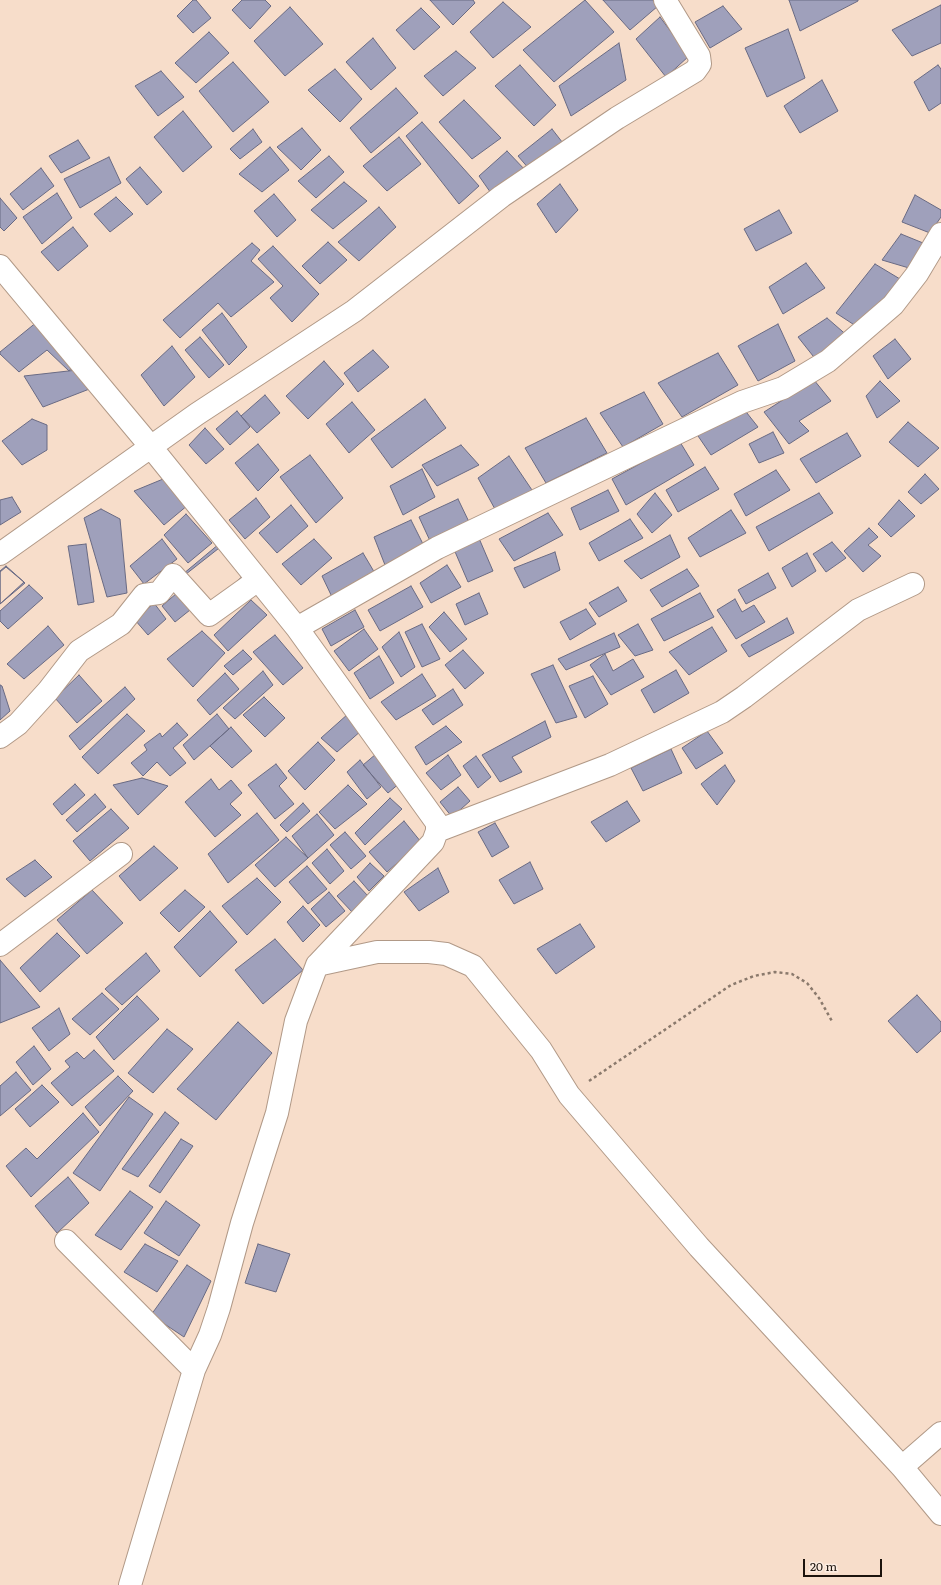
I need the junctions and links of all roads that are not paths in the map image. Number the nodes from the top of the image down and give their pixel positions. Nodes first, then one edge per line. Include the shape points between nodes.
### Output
1 (665, 0) edge
2 (941, 234) edge
3 (0, 266) edge
4 (151, 448) junction
5 (0, 554) edge
6 (258, 580) junction
7 (913, 584) dead end
8 (297, 628) junction
9 (0, 737) edge
10 (437, 831) junction
11 (120, 854) dead end
12 (0, 945) edge
13 (317, 965) junction
14 (66, 1241) dead end
15 (194, 1370) junction
16 (941, 1433) edge
17 (902, 1467) junction
18 (941, 1514) edge
19 (130, 1585) edge

1 - 4 street via 699,56 700,64 694,71 617,118 502,196 354,311 197,414
2 - 8 street via 917,274 893,305 828,361 783,388 742,402 437,548
3 - 4 street
4 - 5 street
4 - 6 street
6 - 8 street
6 - 9 street via 209,615 173,575 159,593 144,595 121,624 78,651 48,691 18,724
7 - 10 street via 858,610 722,712 610,765
8 - 10 street via 434,817
10 - 13 street via 433,842
11 - 12 street
13 - 15 street via 296,1022 276,1113 219,1308
13 - 17 street via 377,952 429,952 446,954 474,966 541,1050 568,1095 699,1247
14 - 15 street
15 - 19 street
16 - 17 street
17 - 18 street

